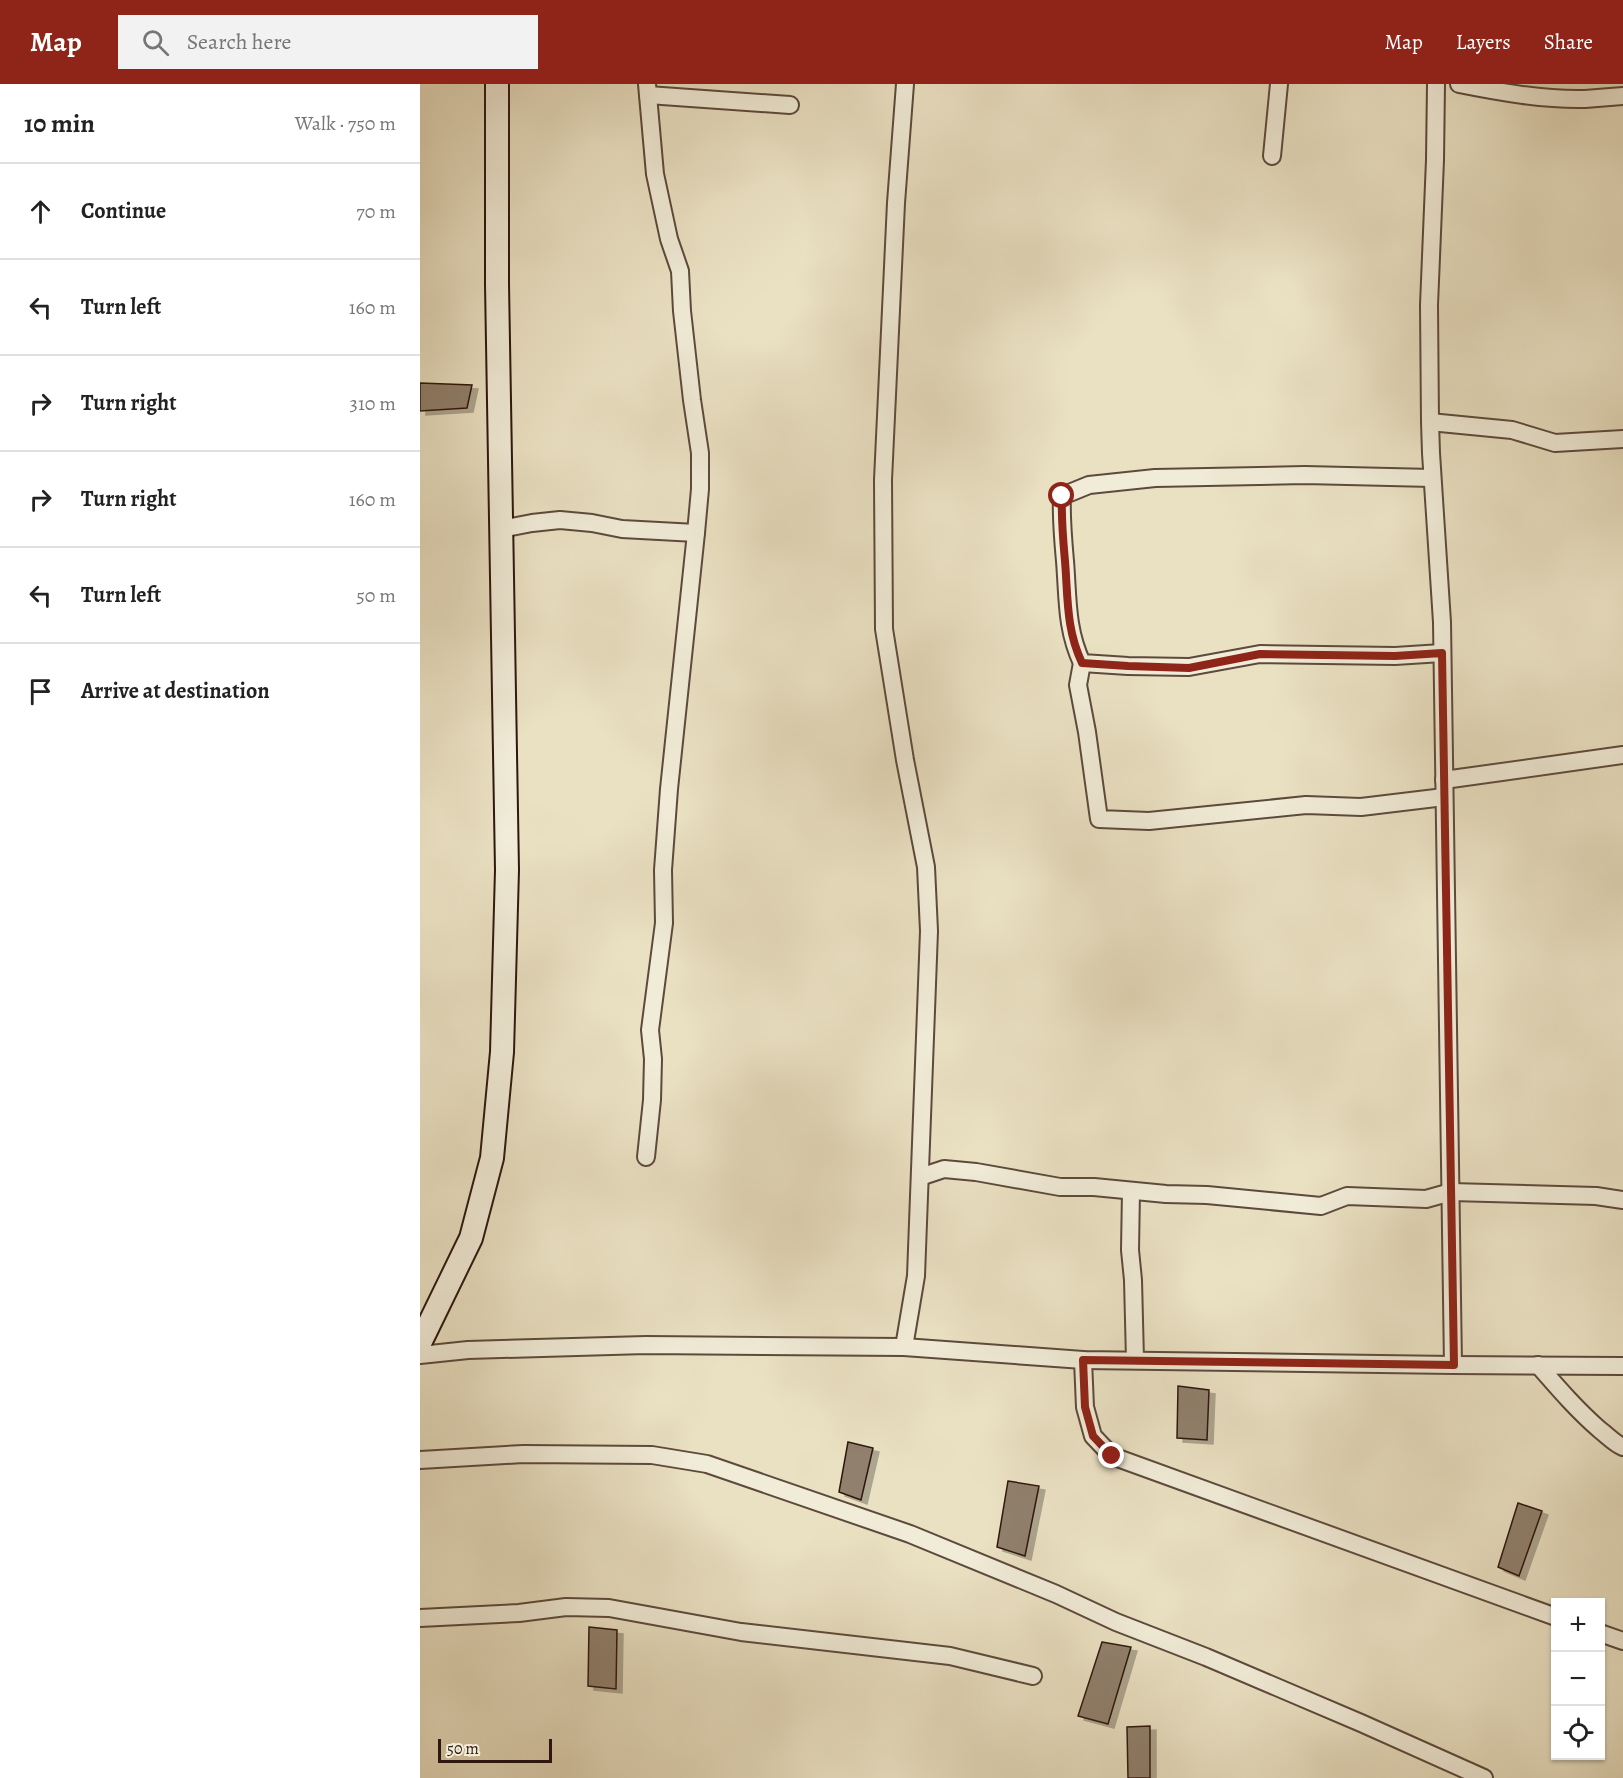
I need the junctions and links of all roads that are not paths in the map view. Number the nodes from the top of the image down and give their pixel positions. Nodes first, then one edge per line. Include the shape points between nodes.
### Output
1 (497, 84) edge
2 (905, 84) edge
3 (1279, 84) edge
4 (1436, 84) edge
5 (1459, 84) edge
6 (648, 90) edge
7 (1623, 96) edge
8 (790, 105) dead end
9 (1272, 156) dead end
10 (1430, 422) junction
11 (1623, 440) edge
12 (1432, 478) junction
13 (501, 529) junction
14 (696, 533) junction
15 (1442, 653) junction
16 (1082, 663) junction
17 (1623, 754) edge
18 (1444, 789) junction
19 (646, 1157) dead end
20 (920, 1178) junction
21 (1131, 1191) junction
22 (1451, 1192) junction
23 (1623, 1200) edge
24 (420, 1343) edge
25 (904, 1347) junction
26 (420, 1355) edge
27 (1083, 1360) junction
28 (1135, 1360) junction
29 (1454, 1365) junction
30 (1538, 1365) junction
31 (1623, 1366) edge
32 (1623, 1447) edge
33 (420, 1460) edge
34 (1551, 1615) edge
35 (420, 1618) edge
36 (1605, 1635) edge
37 (1623, 1641) edge
38 (1033, 1676) dead end
39 (1484, 1778) edge

1 - 13 street
2 - 20 street via 883,480 884,629 926,867 929,931
3 - 9 street
4 - 10 street via 1429,305
5 - 7 street via 1549,97
6 - 8 street
6 - 14 street via 655,174 680,271 700,453
10 - 11 street via 1512,430 1556,443
10 - 12 street
12 - 15 street
12 - 16 street via 1155,478 1089,485 1062,496 1068,615
13 - 14 street via 560,520 622,529
13 - 24 street via 507,870 502,1052 492,1158 471,1238
14 - 19 street via 669,789 664,923 650,1030 652,1100
15 - 16 street via 1260,654 1189,668
15 - 18 street
16 - 18 street via 1078,685 1099,819 1149,821 1306,805 1361,807
17 - 18 street
18 - 22 street
20 - 21 street via 944,1169 1060,1187
20 - 25 street via 916,1276
21 - 22 street via 1321,1206 1347,1196 1426,1200
21 - 28 street
22 - 23 street
22 - 29 street
25 - 26 street via 646,1345
25 - 27 street
27 - 28 street
27 - 34 street via 1085,1407 1093,1436 1112,1456
28 - 29 street
29 - 30 street
30 - 31 street
30 - 32 street via 1595,1425
33 - 39 street via 523,1454 652,1455 707,1464 910,1534 1217,1661
35 - 38 street via 566,1607 609,1608 741,1632 950,1656
36 - 37 street

